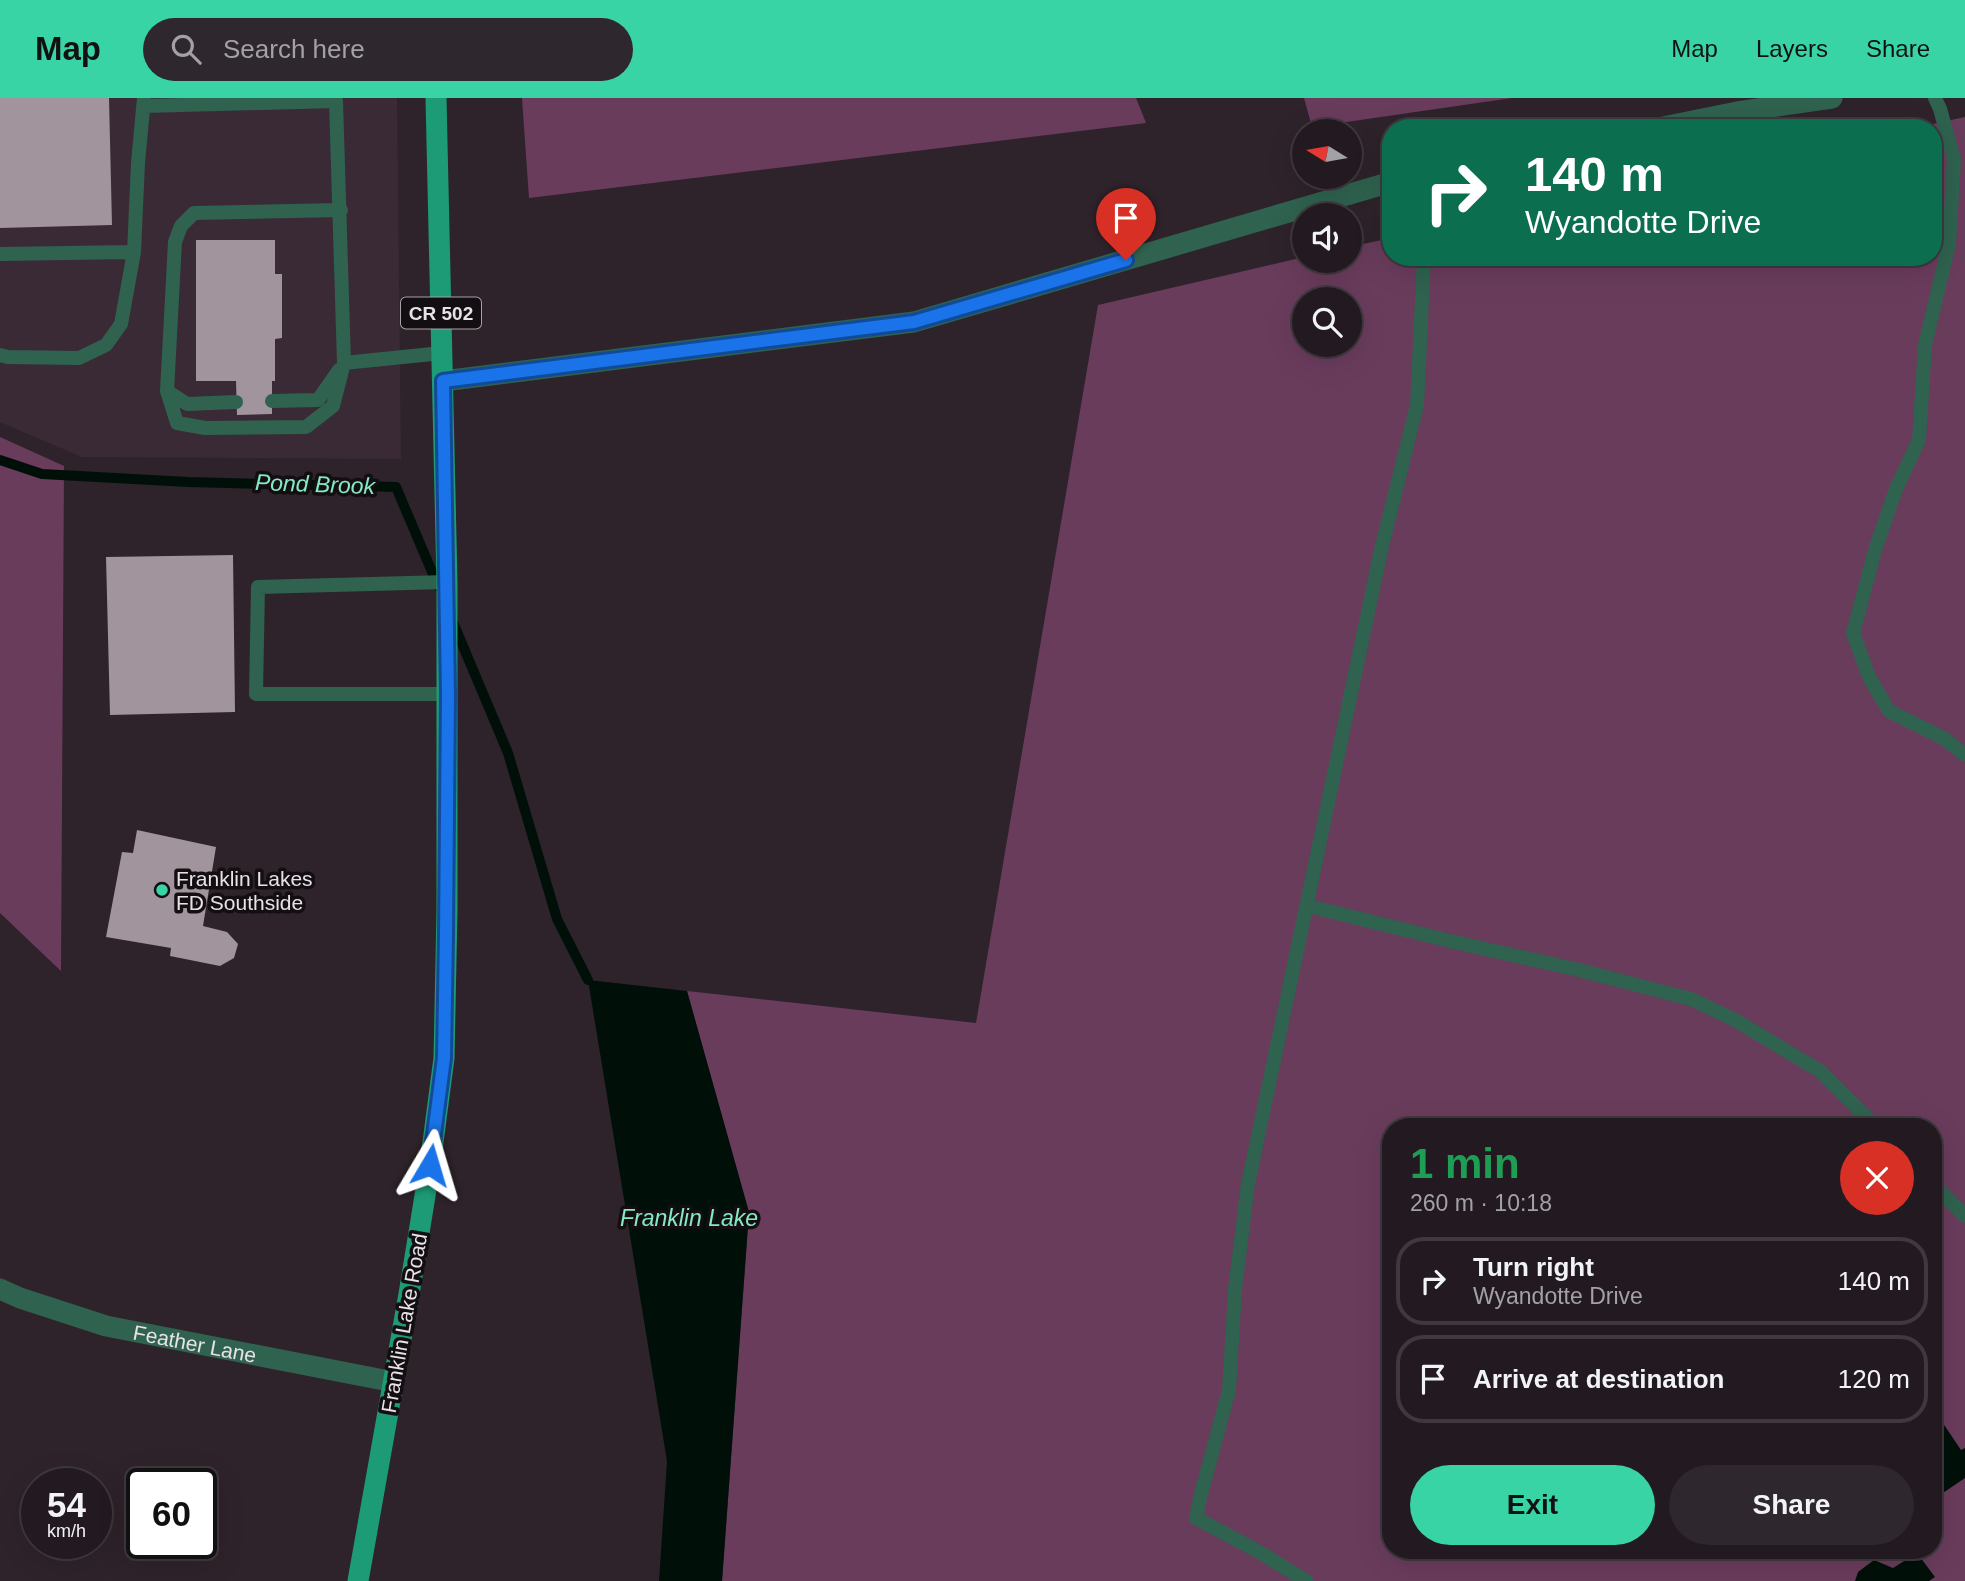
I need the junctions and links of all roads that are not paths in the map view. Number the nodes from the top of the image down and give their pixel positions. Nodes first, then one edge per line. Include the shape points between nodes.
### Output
1 (436, 98) edge
2 (1832, 98) edge
3 (1935, 98) edge
4 (144, 102) edge
5 (1702, 119) edge
6 (1382, 185) edge
7 (341, 210) junction
8 (134, 252) junction
9 (0, 254) edge
10 (1424, 266) edge
11 (442, 354) junction
12 (0, 355) edge
13 (344, 363) junction
14 (443, 381) junction
15 (167, 391) junction
16 (272, 401) dead end
17 (236, 402) dead end
18 (447, 582) junction
19 (448, 694) junction
20 (1965, 755) edge
21 (1308, 906) junction
22 (1867, 1118) edge
23 (1942, 1193) edge
24 (1965, 1216) edge
25 (0, 1289) edge
26 (394, 1382) junction
27 (358, 1581) edge
28 (1306, 1581) edge

1 - 11 main road, Franklin Lake Road / CR 502
2 - 5 street
3 - 20 lane via 1954,159 1949,244 1925,345 1919,440 1876,547 1853,633 1869,677 1889,711 1945,739
4 - 7 lane via 336,101
4 - 8 lane
6 - 14 street via 914,322
7 - 13 lane
7 - 15 lane via 194,213 181,226 175,242
8 - 9 lane
8 - 12 lane via 121,324 106,345 79,358
10 - 21 lane via 1417,405 1381,550
11 - 13 lane
11 - 14 main road, Franklin Lake Road / CR 502
13 - 15 lane via 333,406 306,427 205,428 177,423
13 - 16 lane via 318,400
14 - 18 main road, Franklin Lake Road / CR 502
15 - 17 lane via 187,404
18 - 19 main road, Franklin Lake Road / CR 502
18 - 19 lane via 258,587 256,694
19 - 26 main road, Franklin Lake Road / CR 502 via 444,1058
21 - 22 lane via 1691,999 1821,1071
21 - 28 lane via 1248,1184 1229,1390 1196,1518
23 - 24 lane
25 - 26 street, Feather Lane via 106,1326
26 - 27 main road, Franklin Lake Road / CR 502

